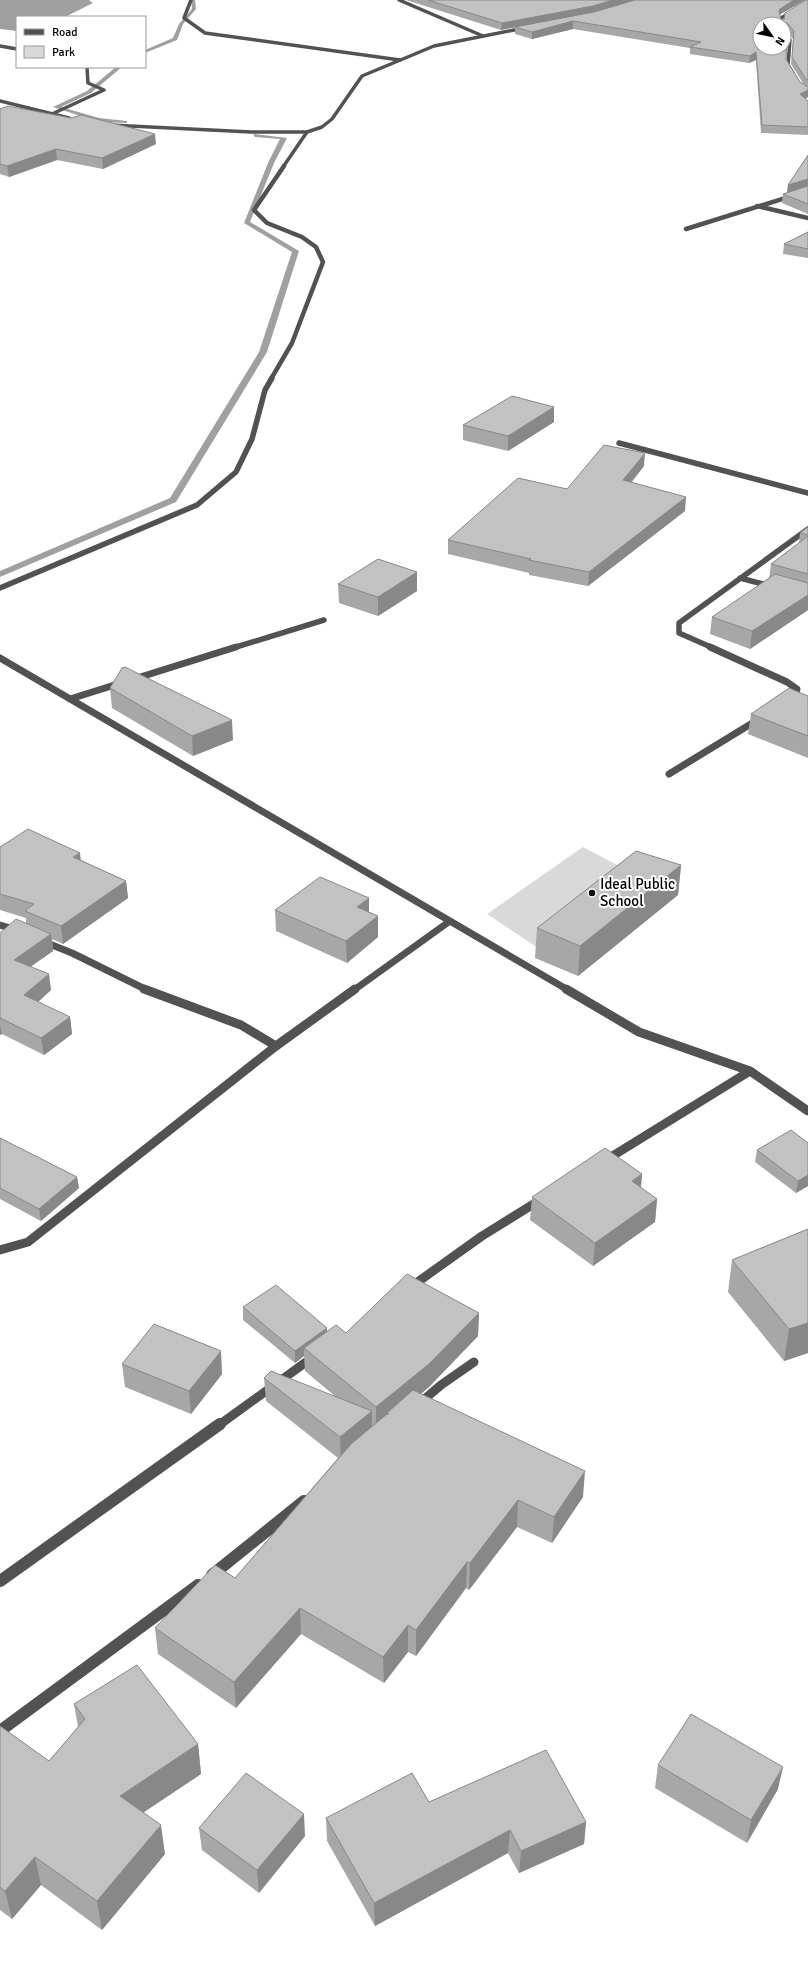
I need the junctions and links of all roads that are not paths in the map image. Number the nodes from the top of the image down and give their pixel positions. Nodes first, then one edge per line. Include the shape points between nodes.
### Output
1 (191, 0) edge
2 (412, 0) edge
3 (401, 1) edge
4 (808, 2) edge
5 (784, 16) edge
6 (527, 28) edge
7 (483, 36) junction
8 (0, 46) edge
9 (16, 49) edge
10 (789, 56) edge
11 (400, 60) junction
12 (87, 68) edge
13 (795, 76) edge
14 (0, 101) edge
15 (52, 114) junction
16 (72, 119) edge
17 (106, 124) edge
18 (307, 132) junction
19 (808, 191) edge
20 (756, 206) junction
21 (808, 218) edge
22 (686, 229) dead end
23 (619, 443) dead end
24 (808, 493) edge
25 (808, 529) edge
26 (740, 578) junction
27 (0, 588) edge
28 (777, 588) edge
29 (324, 620) dead end
30 (0, 658) edge
31 (70, 699) junction
32 (782, 705) edge
33 (768, 713) edge
34 (669, 774) dead end
35 (450, 921) junction
36 (0, 925) edge
37 (24, 933) edge
38 (37, 938) edge
39 (276, 1046) junction
40 (750, 1071) junction
41 (808, 1111) edge
42 (596, 1166) edge
43 (549, 1195) edge
44 (0, 1250) edge
45 (405, 1291) edge
46 (321, 1351) edge
47 (474, 1362) dead end
48 (412, 1410) edge
49 (310, 1495) edge
50 (0, 1581) edge
51 (0, 1730) edge

1 - 11 street via 184,18 205,33
2 - 3 street
3 - 7 street
4 - 5 street
6 - 7 street
7 - 11 street via 434,46
8 - 9 street
10 - 13 street via 788,65
11 - 18 street via 362,76 332,119 322,127
12 - 15 street via 88,83 104,90
14 - 15 street
15 - 16 street
17 - 18 street via 251,132
18 - 27 street via 254,210 267,223 302,237 316,247 323,262 292,343 265,390 252,438 236,472 197,505
19 - 20 street
20 - 21 street
20 - 22 street
23 - 24 street
25 - 26 street
26 - 28 street
26 - 32 street via 680,623 679,633 787,682 797,689 795,697
29 - 31 street
30 - 31 street
31 - 35 street
33 - 34 street
35 - 39 street
35 - 40 street via 639,1032
36 - 37 street
38 - 39 street via 141,988 241,1025
39 - 44 street via 28,1242
40 - 41 street
40 - 42 street
43 - 45 street via 482,1236
46 - 50 street
47 - 48 street via 441,1385
49 - 51 street via 239,1555

